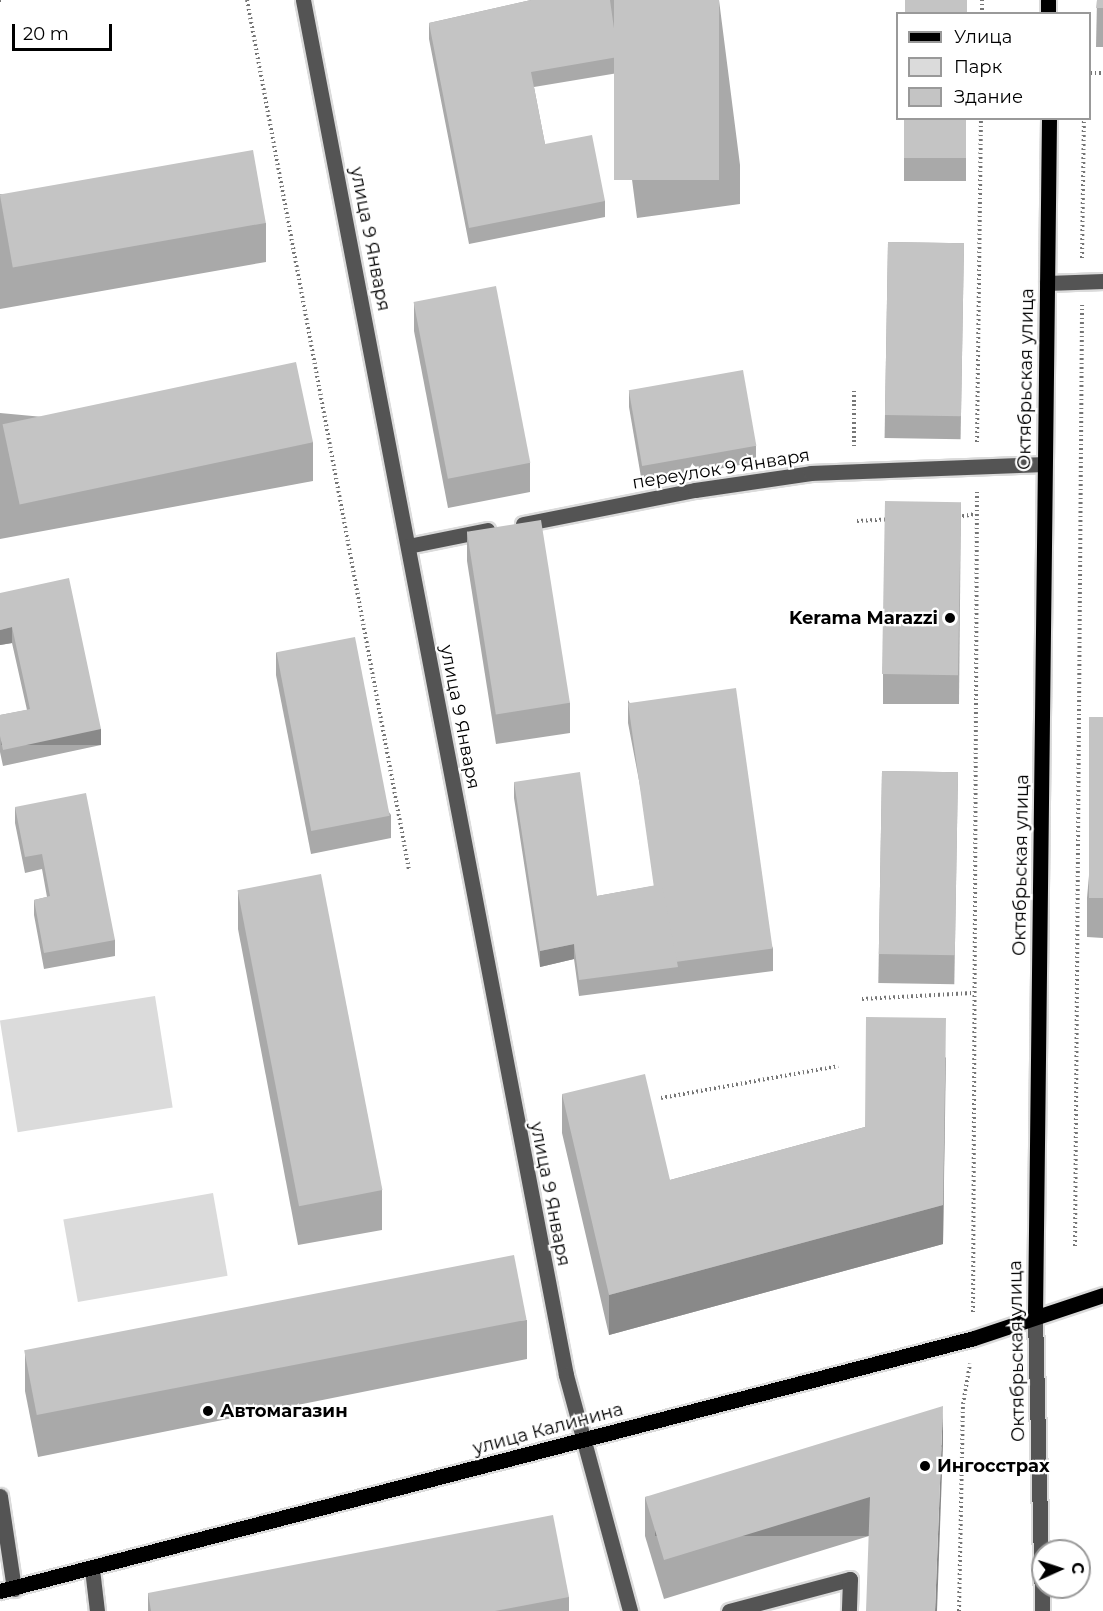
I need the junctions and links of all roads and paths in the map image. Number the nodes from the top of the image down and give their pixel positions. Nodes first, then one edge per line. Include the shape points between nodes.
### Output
1 (247, 0) edge
2 (303, 0) edge
3 (981, 120) edge
4 (1049, 120) edge
5 (1084, 120) edge
6 (1082, 281) junction
7 (1103, 281) edge
8 (1047, 283) junction
9 (854, 392) dead end
10 (1044, 464) junction
11 (976, 467) junction
12 (855, 471) junction
13 (975, 514) junction
14 (950, 517) edge
15 (903, 519) edge
16 (857, 520) dead end
17 (408, 546) junction
18 (409, 870) dead end
19 (972, 993) junction
20 (861, 999) dead end
21 (838, 1066) dead end
22 (661, 1098) dead end
23 (1075, 1246) dead end
24 (972, 1274) dead end
25 (1103, 1295) edge
26 (1035, 1316) junction
27 (963, 1404) dead end
28 (582, 1440) junction
29 (0, 1496) edge
30 (92, 1569) junction
31 (7, 1590) edge
32 (97, 1611) edge
33 (630, 1611) edge
34 (729, 1611) edge
35 (849, 1611) edge
36 (959, 1611) edge
37 (1042, 1611) edge

1 - 18 path
2 - 17 street, улица 9 Января
3 - 11 path
4 - 8 main road, Октябрьская улица
5 - 6 path
6 - 7 street
6 - 8 street
6 - 23 path
8 - 10 main road, Октябрьская улица
9 - 12 path
10 - 11 street, переулок 9 Января
10 - 26 main road, Октябрьская улица
11 - 12 street, переулок 9 Января
11 - 13 path
12 - 17 street, переулок 9 Января via 695,490
13 - 14 path
13 - 19 path
15 - 16 path
17 - 28 street, улица 9 Января via 502,1053
19 - 20 path
19 - 24 path
21 - 22 path
25 - 26 main road, улица Калинина
26 - 28 main road, улица Калинина via 974,1338
26 - 37 street, Октябрьская улица
27 - 36 path
28 - 30 main road, улица Калинина
28 - 33 street, улица 9 Января
29 - 31 street
30 - 31 main road, улица Калинина
30 - 32 street
34 - 35 street via 850,1579

